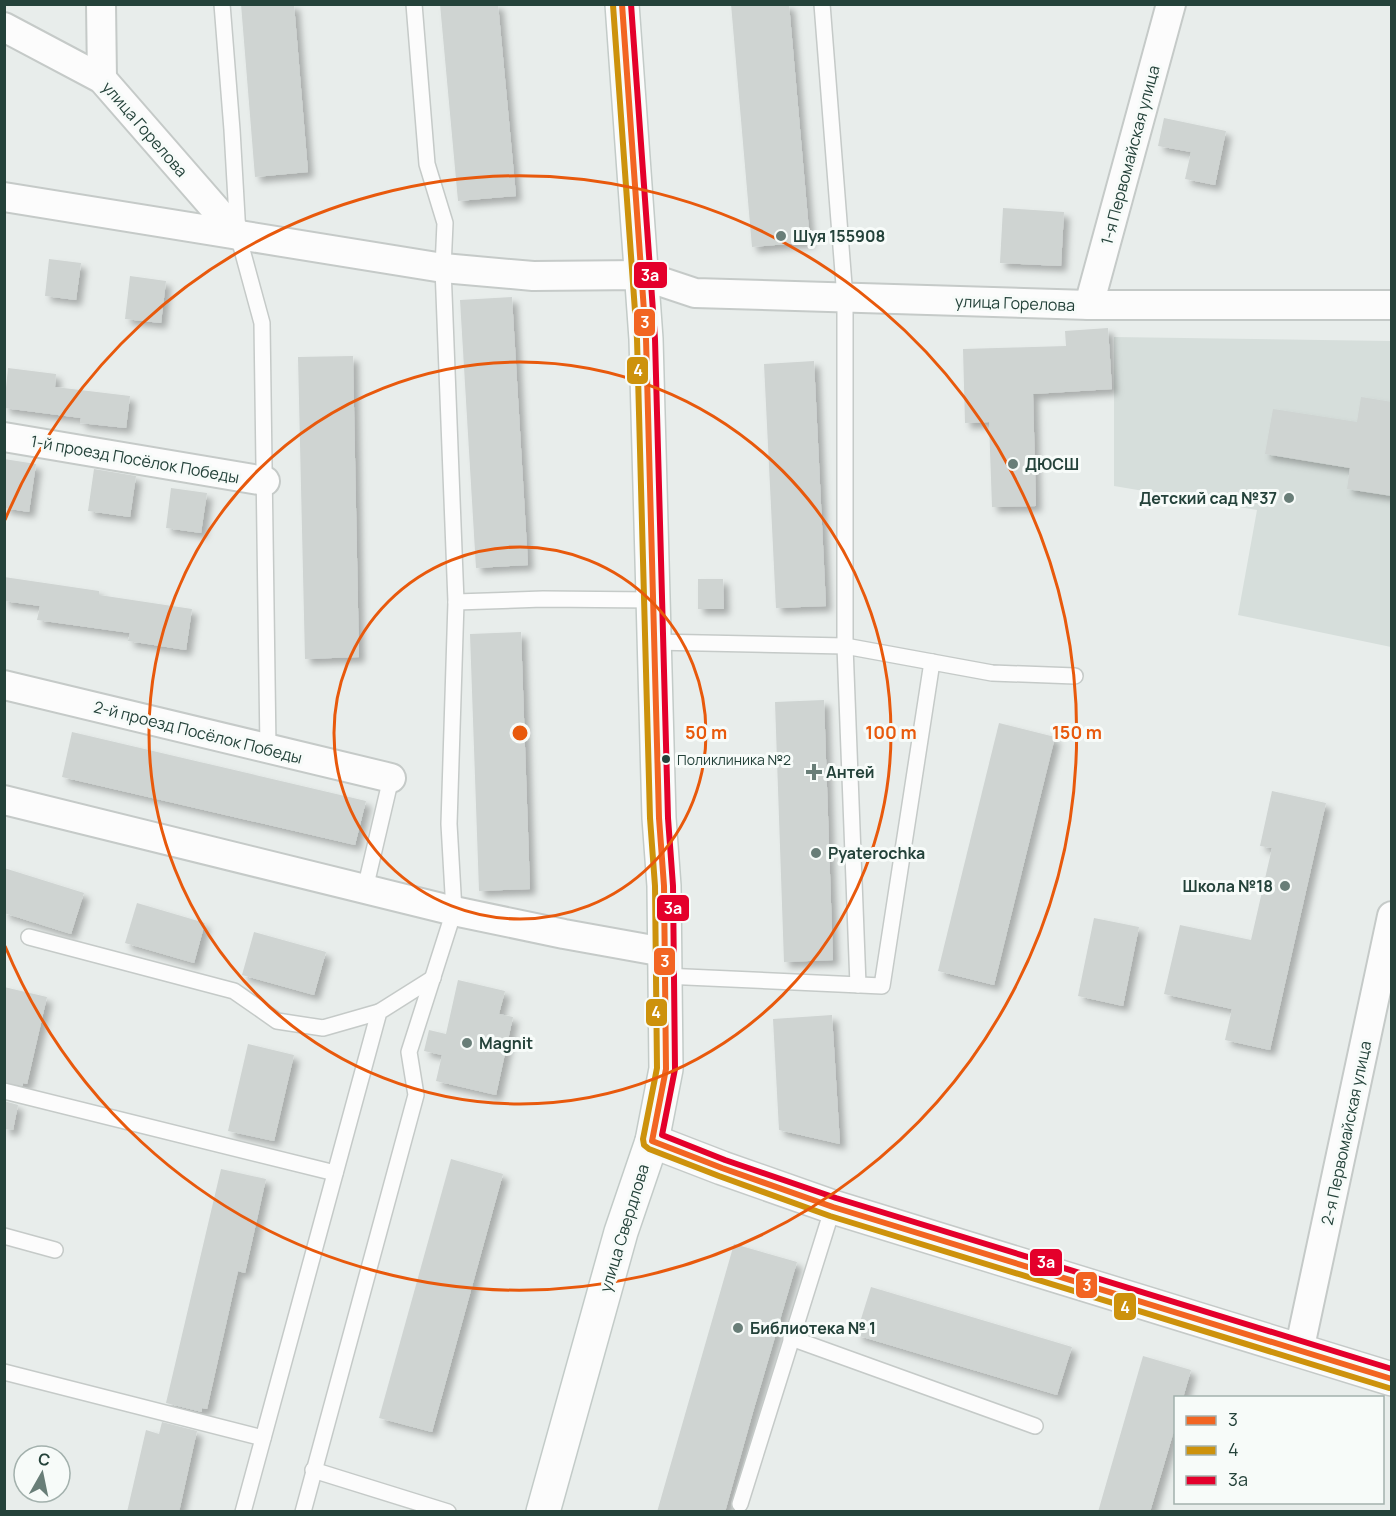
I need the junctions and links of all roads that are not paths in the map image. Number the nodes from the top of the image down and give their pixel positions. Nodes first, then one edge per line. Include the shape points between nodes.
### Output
1 (101, 4) edge
2 (222, 4) edge
3 (414, 4) edge
4 (622, 4) edge
5 (822, 4) edge
6 (1171, 4) edge
7 (4, 27) edge
8 (102, 79) junction
9 (4, 197) edge
10 (238, 235) junction
11 (443, 268) junction
12 (641, 275) junction
13 (845, 298) junction
14 (1089, 305) junction
15 (1392, 305) edge
16 (4, 437) edge
17 (265, 481) junction
18 (652, 600) junction
19 (456, 602) junction
20 (653, 642) junction
21 (845, 646) junction
22 (932, 662) junction
23 (1075, 676) dead end
24 (6, 691) edge
25 (268, 749) junction
26 (391, 778) joint
27 (4, 800) edge
28 (365, 889) junction
29 (454, 911) junction
30 (1392, 916) edge
31 (29, 937) dead end
32 (664, 964) junction
33 (433, 978) junction
34 (858, 985) junction
35 (379, 1012) junction
36 (4, 1091) edge
37 (652, 1141) junction
38 (335, 1173) junction
39 (832, 1206) junction
40 (4, 1236) edge
41 (55, 1250) dead end
42 (791, 1338) junction
43 (1299, 1351) junction
44 (4, 1372) edge
45 (1392, 1380) edge
46 (1035, 1426) dead end
47 (263, 1438) junction
48 (313, 1470) junction
49 (740, 1504) dead end
50 (243, 1512) edge
51 (303, 1512) edge
52 (448, 1512) edge
53 (543, 1512) edge

1 - 8 street
2 - 10 lane
3 - 11 lane via 428,164 445,223
4 - 12 main road, улица Свердлова
5 - 13 lane
6 - 14 street, 1-я Первомайская улица
7 - 8 street, улица Горелова
8 - 10 street, улица Горелова
9 - 10 street, улица Горелова
10 - 11 street, улица Горелова
10 - 17 lane via 262,322
11 - 12 street, улица Горелова via 533,276
11 - 19 lane
12 - 13 street, улица Горелова via 695,293
12 - 18 main road, улица Свердлова
13 - 14 street, улица Горелова
13 - 21 lane
14 - 15 street, улица Горелова
16 - 17 street, 1-й проезд Посёлок Победы
17 - 25 lane
18 - 19 lane
18 - 20 main road, улица Свердлова
19 - 29 lane via 448,824
20 - 21 lane
20 - 32 main road, улица Свердлова
21 - 22 lane
21 - 34 lane
22 - 23 lane via 992,673
22 - 34 lane via 882,986
24 - 25 street, 2-й проезд Посёлок Победы
25 - 26 street, 2-й проезд Посёлок Победы
26 - 28 lane
27 - 28 street
28 - 29 street
29 - 32 street via 564,934
29 - 33 lane
30 - 43 street, 2-я Первомайская улица
31 - 35 lane via 234,991 277,1021 323,1028
32 - 34 lane
32 - 37 main road, улица Свердлова via 666,1069
33 - 35 lane
33 - 48 lane via 410,1052 416,1095
35 - 38 lane
36 - 38 lane
37 - 39 main road
37 - 53 main road, улица Свердлова via 621,1232
38 - 47 lane
39 - 42 lane
39 - 43 main road
40 - 41 lane
42 - 46 lane
42 - 49 lane
43 - 45 main road
44 - 47 lane
47 - 50 lane
48 - 51 lane
48 - 52 lane

